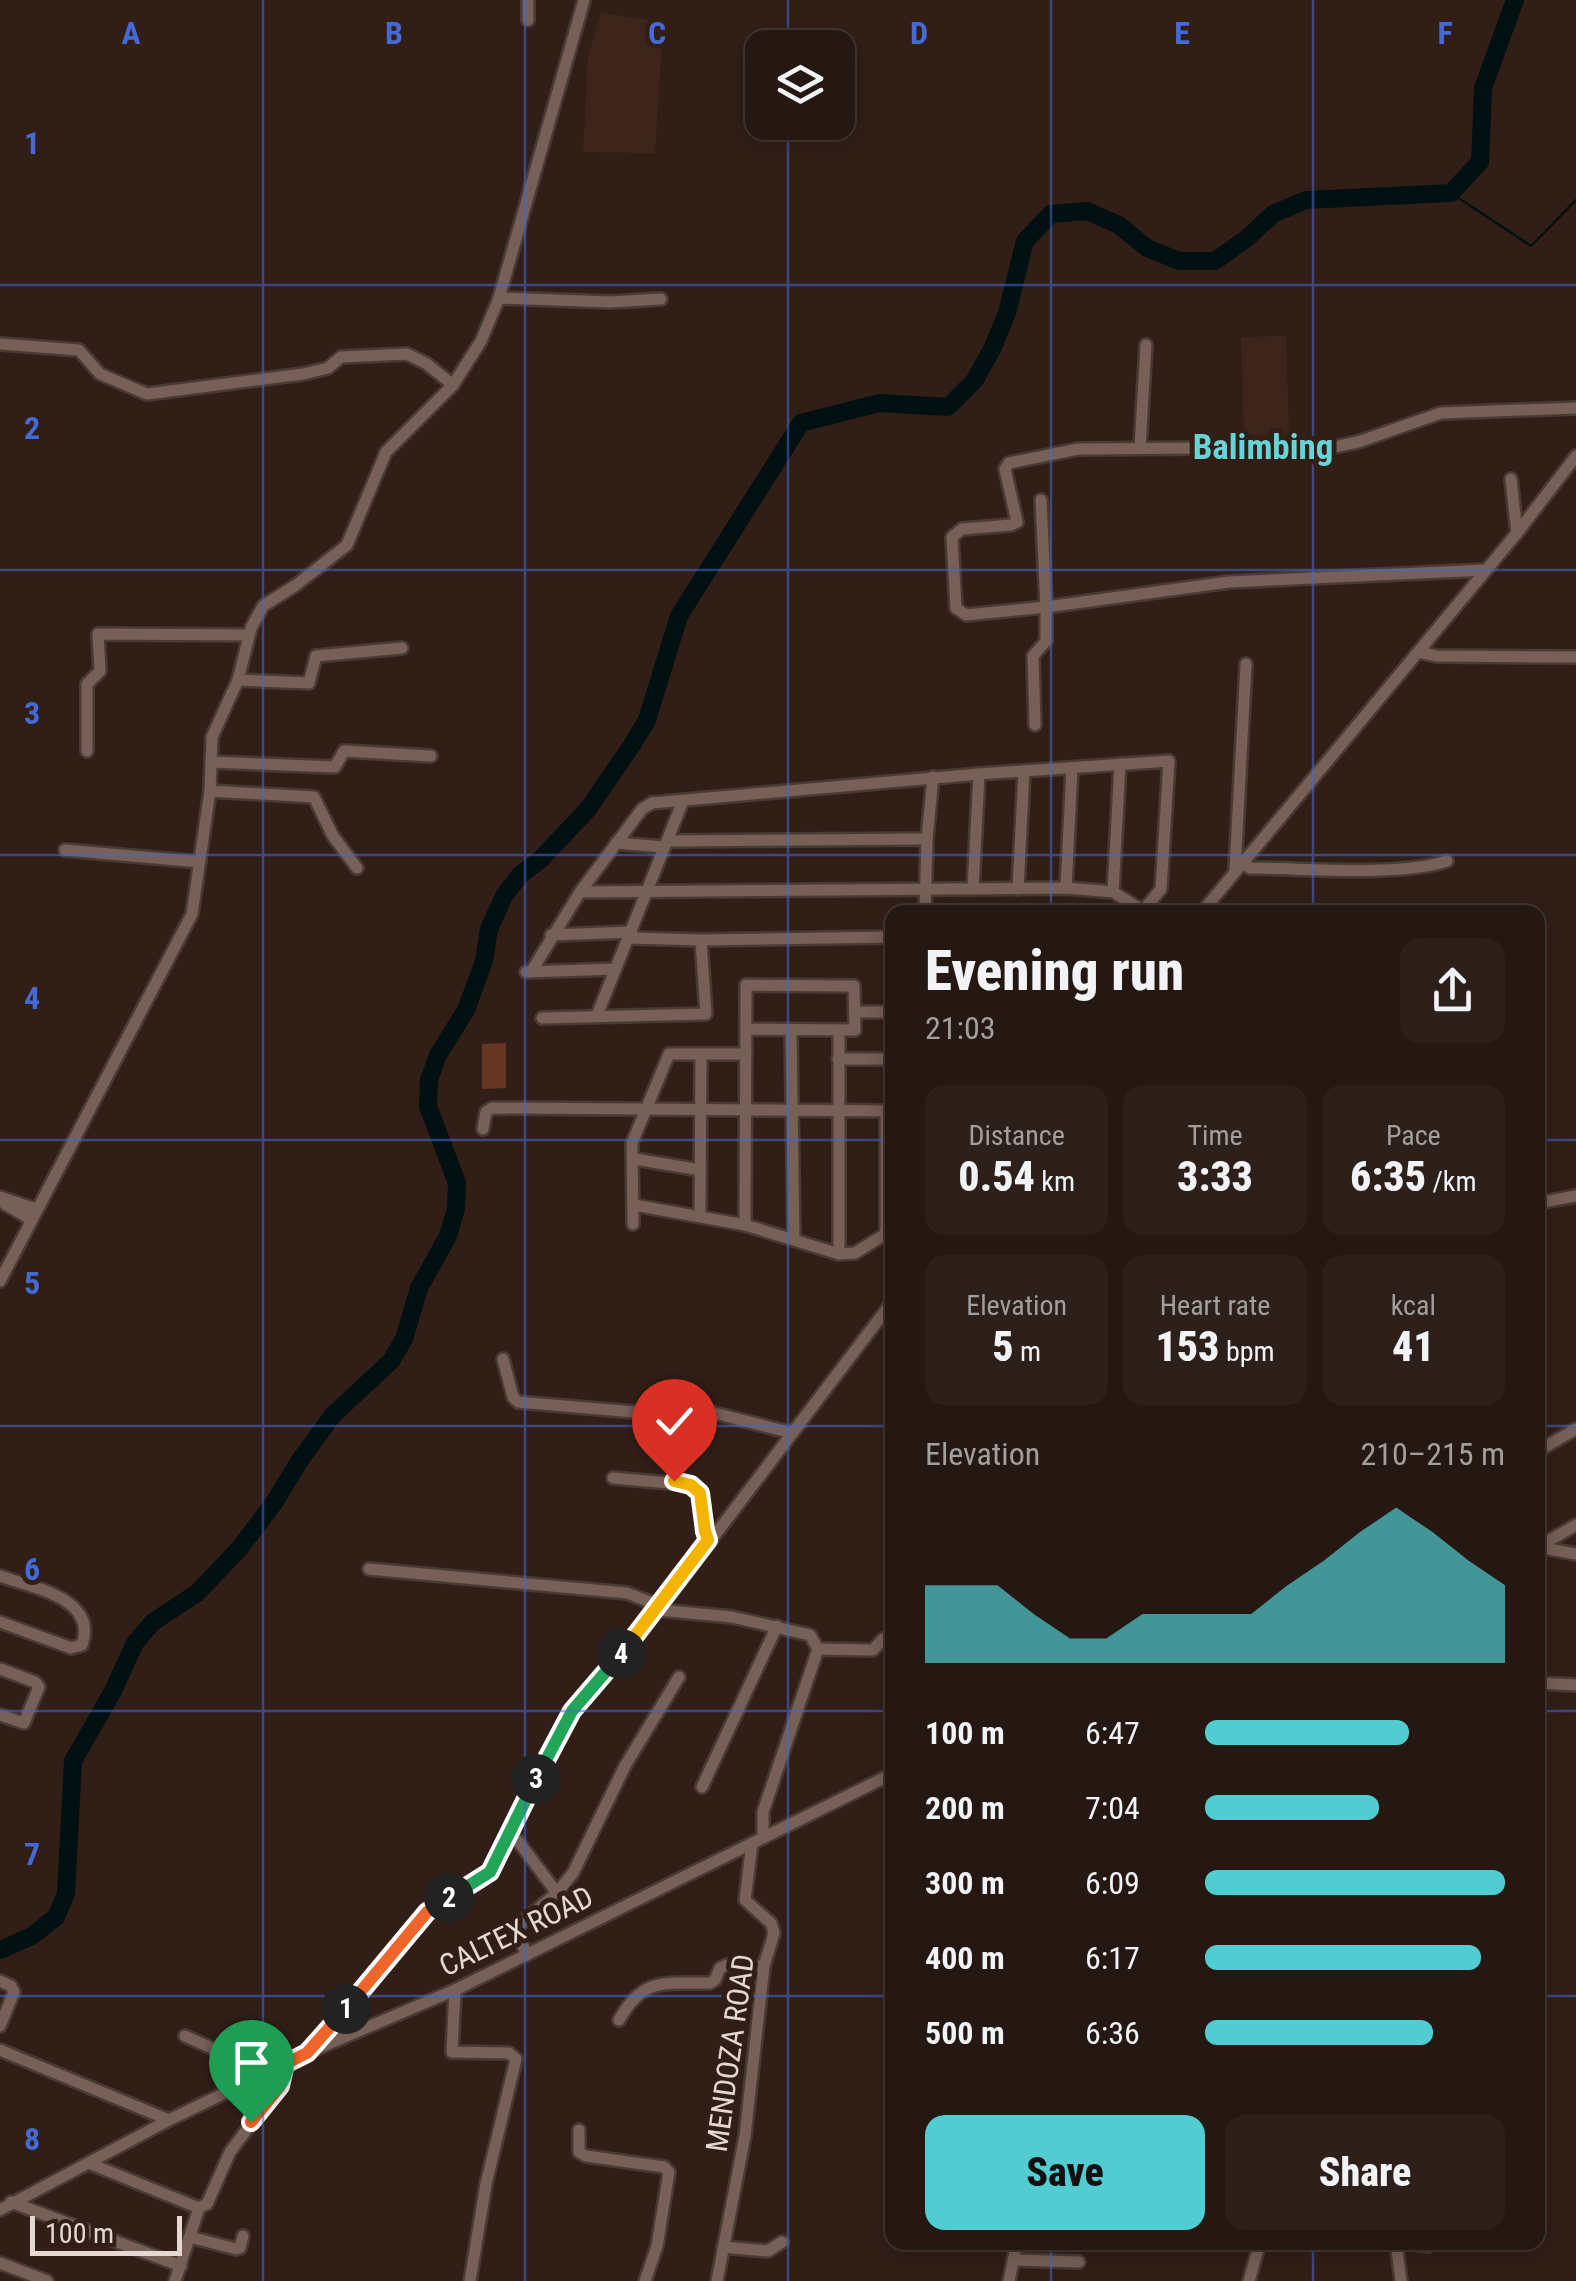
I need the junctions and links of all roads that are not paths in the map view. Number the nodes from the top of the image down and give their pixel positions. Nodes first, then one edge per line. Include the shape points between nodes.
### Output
1 (528, 0) edge
2 (584, 0) edge
3 (528, 20) dead end
4 (500, 298) junction
5 (662, 299) dead end
6 (0, 344) edge
7 (1146, 345) dead end
8 (452, 385) junction
9 (1576, 408) edge
10 (1140, 448) junction
11 (1576, 456) edge
12 (1512, 478) dead end
13 (1041, 500) dead end
14 (1516, 533) junction
15 (1485, 570) junction
16 (1046, 607) junction
17 (250, 635) junction
18 (402, 648) dead end
19 (1418, 652) junction
20 (1576, 656) edge
21 (1246, 664) dead end
22 (238, 680) junction
23 (1035, 725) dead end
24 (87, 751) dead end
25 (431, 756) dead end
26 (211, 762) junction
27 (1120, 764) junction
28 (1072, 768) junction
29 (1024, 770) junction
30 (979, 774) junction
31 (933, 778) junction
32 (210, 791) junction
33 (683, 801) junction
34 (927, 839) junction
35 (616, 843) junction
36 (666, 844) junction
37 (65, 850) dead end
38 (1447, 861) dead end
39 (200, 862) junction
40 (1239, 866) junction
41 (358, 868) dead end
42 (1018, 888) junction
43 (1066, 888) junction
44 (648, 889) junction
45 (973, 889) junction
46 (925, 890) junction
47 (580, 892) junction
48 (1113, 892) junction
49 (924, 905) edge
50 (1132, 905) edge
51 (1148, 905) edge
52 (1208, 905) edge
53 (551, 935) junction
54 (630, 935) junction
55 (885, 937) edge
56 (701, 940) junction
57 (615, 969) junction
58 (855, 1012) junction
59 (885, 1012) edge
60 (596, 1014) junction
61 (542, 1018) dead end
62 (746, 1030) junction
63 (791, 1030) junction
64 (839, 1030) junction
65 (701, 1054) junction
66 (746, 1054) junction
67 (838, 1059) junction
68 (885, 1059) edge
69 (648, 1108) junction
70 (794, 1110) junction
71 (840, 1110) junction
72 (698, 1111) junction
73 (746, 1111) junction
74 (885, 1111) edge
75 (483, 1129) dead end
76 (634, 1159) junction
77 (700, 1170) junction
78 (1576, 1196) edge
79 (2, 1198) edge
80 (1545, 1202) edge
81 (634, 1205) junction
82 (33, 1214) junction
83 (700, 1216) junction
84 (633, 1224) dead end
85 (745, 1225) junction
86 (885, 1233) edge
87 (794, 1239) junction
88 (839, 1254) junction
89 (0, 1281) edge
90 (885, 1311) edge
91 (503, 1359) dead end
92 (1576, 1429) edge
93 (792, 1433) junction
94 (1545, 1447) edge
95 (613, 1478) dead end
96 (1576, 1525) edge
97 (708, 1540) junction
98 (1545, 1543) edge
99 (1545, 1548) edge
100 (1576, 1554) edge
101 (368, 1569) dead end
102 (0, 1576) edge
103 (659, 1608) junction
104 (0, 1622) edge
105 (777, 1626) junction
106 (883, 1639) dead end
107 (818, 1649) junction
108 (0, 1669) edge
109 (679, 1677) dead end
110 (1545, 1683) edge
111 (1576, 1685) edge
112 (0, 1716) edge
113 (885, 1778) edge
114 (702, 1787) dead end
115 (518, 1841) dead end
116 (758, 1841) junction
117 (557, 1893) junction
118 (527, 1954) junction
119 (764, 1966) junction
120 (0, 1982) edge
121 (456, 1990) junction
122 (620, 2020) dead end
123 (0, 2026) edge
124 (185, 2036) dead end
125 (0, 2050) edge
126 (307, 2053) junction
127 (285, 2064) junction
128 (249, 2082) junction
129 (170, 2120) junction
130 (579, 2130) dead end
131 (90, 2164) junction
132 (6, 2206) edge
133 (198, 2208) junction
134 (243, 2236) dead end
135 (190, 2237) junction
136 (782, 2242) dead end
137 (723, 2248) junction
138 (1016, 2250) edge
139 (1258, 2250) edge
140 (1398, 2250) edge
141 (1014, 2260) junction
142 (0, 2262) edge
143 (1079, 2262) dead end
144 (181, 2266) junction
145 (47, 2281) edge
146 (175, 2281) edge
147 (470, 2281) edge
148 (645, 2281) edge
149 (717, 2281) edge
150 (1009, 2281) edge
151 (1249, 2281) edge
152 (1401, 2281) edge

1 - 3 street
2 - 4 street
4 - 5 street
4 - 8 street via 482,341
6 - 8 street via 79,350 100,374 148,394 303,374 341,357 407,354
7 - 10 street
8 - 17 street via 386,452 346,545 262,606
9 - 10 street via 1442,413 1334,447
10 - 16 street via 1078,449 1009,463 1017,522 962,529 952,537 960,614
11 - 14 street
12 - 14 street
13 - 16 street
14 - 15 street
15 - 16 street via 1229,582
15 - 19 street
16 - 23 street via 1046,641 1032,656
17 - 22 street
17 - 24 street via 98,634 100,672 87,684
18 - 22 street via 316,656 310,683
19 - 20 street
19 - 40 street
21 - 40 street
22 - 26 street via 212,737
25 - 26 street via 344,751 335,767
26 - 32 street
27 - 28 street
27 - 48 street
27 - 51 street via 1170,761 1161,889
28 - 29 street
28 - 43 street
29 - 30 street
29 - 42 street
30 - 31 street
30 - 45 street
31 - 33 street
31 - 34 street
32 - 39 street
32 - 41 street via 314,797
33 - 35 street via 642,809
33 - 36 street
34 - 36 street
34 - 46 street
35 - 36 street
35 - 47 street
36 - 44 street
37 - 39 street
38 - 40 street via 1390,869
39 - 82 street via 182,936
40 - 52 street
42 - 43 street
42 - 45 street
43 - 48 street
44 - 46 street
44 - 47 street
44 - 54 street
45 - 46 street
46 - 49 street
47 - 53 street
48 - 50 street
53 - 54 street
53 - 57 street via 529,972
54 - 56 street
54 - 57 street
55 - 56 street
56 - 60 street via 706,1014
57 - 60 street
58 - 59 street
58 - 62 street via 854,986 746,985
58 - 64 street via 855,1030
60 - 61 street
62 - 63 street
62 - 66 street
63 - 64 street
63 - 70 street
64 - 67 street
65 - 66 street
65 - 69 street via 669,1054
65 - 72 street
66 - 73 street
67 - 68 street
67 - 71 street
69 - 72 street
69 - 75 street via 492,1108
69 - 76 street via 632,1143
70 - 71 street
70 - 73 street
70 - 87 street
71 - 74 street
71 - 88 street
72 - 73 street
72 - 77 street
73 - 85 street
76 - 77 street
76 - 81 street
77 - 83 street
78 - 80 street
79 - 82 street
81 - 83 street
81 - 84 street
82 - 89 street
83 - 85 street
85 - 87 street
86 - 88 street via 855,1253
87 - 88 street
90 - 93 street
91 - 93 street via 518,1402 634,1412 691,1407
92 - 94 street
93 - 97 street
95 - 97 street via 691,1485 700,1493
96 - 98 street
97 - 103 street
99 - 100 street
101 - 103 street via 627,1592
102 - 104 street via 74,1603 86,1632 82,1645 71,1648
103 - 105 street
103 - 126 street via 572,1711 490,1872 427,1912
105 - 107 street via 810,1635
105 - 114 street
106 - 107 street via 873,1650
107 - 116 street
108 - 112 street via 39,1688 24,1723
109 - 117 street
110 - 111 street
113 - 116 street, CALTEX ROAD
115 - 117 street
116 - 118 street, CALTEX ROAD
116 - 119 street, MENDOZA ROAD via 746,1900 774,1928
117 - 118 street via 515,1928
118 - 121 street, CALTEX ROAD
119 - 122 street via 722,1966 710,1983 646,1988 633,1996
119 - 137 street, MENDOZA ROAD via 745,2136
120 - 123 street via 14,1992
121 - 126 street, CALTEX ROAD
121 - 147 street via 452,2052 509,2053 516,2059
124 - 128 street via 238,2060
125 - 129 street
126 - 127 street, CALTEX ROAD
127 - 128 street, CALTEX ROAD
127 - 133 street via 280,2086 230,2152 207,2204
128 - 129 street, CALTEX ROAD
129 - 131 street, CALTEX ROAD
130 - 148 street via 579,2152 586,2156 668,2172
131 - 132 street, CALTEX ROAD
131 - 133 street
132 - 144 street
133 - 135 street
134 - 135 street via 236,2249
135 - 144 street
136 - 137 street via 768,2251
137 - 149 street, MENDOZA ROAD
138 - 141 street
139 - 151 street
140 - 152 street
141 - 143 street
141 - 150 street
142 - 145 street
144 - 146 street

